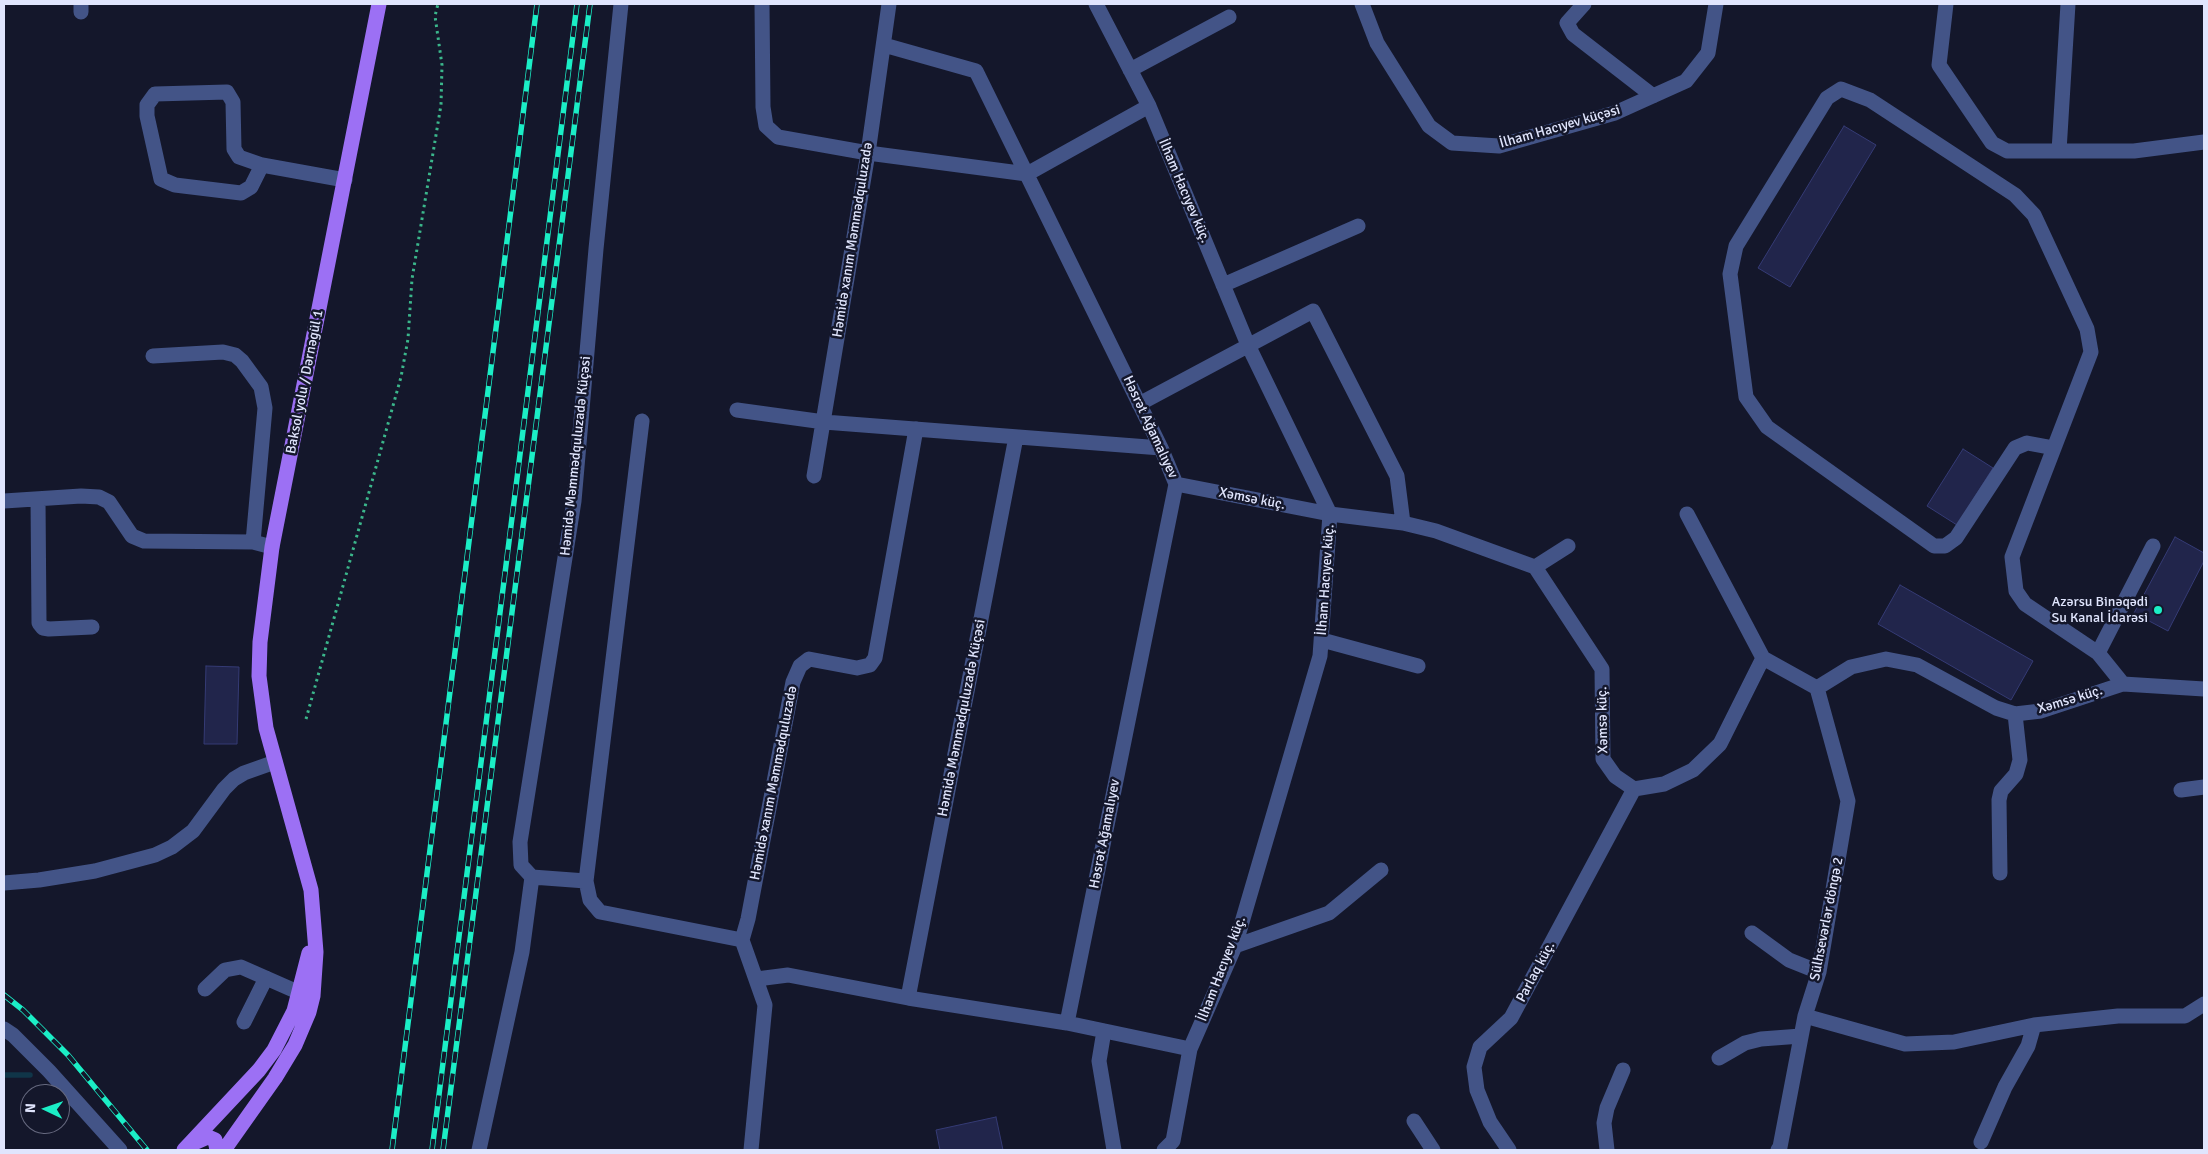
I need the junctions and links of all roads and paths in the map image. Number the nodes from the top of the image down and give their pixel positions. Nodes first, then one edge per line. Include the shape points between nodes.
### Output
1 (379, 4) edge
2 (438, 4) edge
3 (621, 4) edge
4 (762, 4) edge
5 (889, 4) edge
6 (1096, 4) edge
7 (1362, 4) edge
8 (1584, 4) edge
9 (1716, 4) edge
10 (1946, 4) edge
11 (2068, 4) edge
12 (1229, 18) dead end
13 (884, 45) junction
14 (1130, 70) junction
15 (1653, 96) junction
16 (1148, 106) junction
17 (2204, 142) edge
18 (2059, 151) junction
19 (868, 154) junction
20 (262, 165) junction
21 (1027, 174) junction
22 (345, 180) junction
23 (1358, 226) dead end
24 (1224, 285) junction
25 (1248, 346) junction
26 (153, 356) dead end
27 (1139, 404) junction
28 (737, 410) dead end
29 (642, 421) dead end
30 (824, 422) junction
31 (916, 429) junction
32 (1016, 437) junction
33 (1161, 448) junction
34 (2054, 448) junction
35 (814, 476) dead end
36 (1176, 484) junction
37 (38, 499) junction
38 (4, 502) edge
39 (1330, 514) junction
40 (1687, 514) dead end
41 (1403, 523) junction
42 (253, 542) junction
43 (1568, 546) dead end
44 (2153, 546) dead end
45 (272, 547) junction
46 (1535, 567) junction
47 (92, 627) dead end
48 (1322, 640) junction
49 (2098, 653) junction
50 (1763, 658) junction
51 (1418, 666) dead end
52 (2123, 684) junction
53 (1817, 688) junction
54 (2204, 689) edge
55 (2015, 714) junction
56 (306, 719) dead end
57 (275, 762) junction
58 (2204, 787) edge
59 (1634, 790) junction
60 (2181, 790) dead end
61 (1381, 870) dead end
62 (2000, 873) dead end
63 (532, 877) junction
64 (586, 881) junction
65 (4, 883) edge
66 (314, 924) junction
67 (1752, 933) dead end
68 (742, 940) junction
69 (1234, 946) junction
70 (1819, 972) junction
71 (266, 978) junction
72 (757, 979) junction
73 (205, 990) dead end
74 (300, 993) junction
75 (908, 998) junction
76 (2204, 1004) edge
77 (1805, 1016) junction
78 (244, 1022) dead end
79 (1067, 1023) junction
80 (2034, 1025) junction
81 (4, 1029) edge
82 (1104, 1031) junction
83 (1801, 1036) junction
84 (1190, 1049) junction
85 (1719, 1058) dead end
86 (1623, 1070) dead end
87 (1414, 1121) dead end
88 (1981, 1142) dead end
89 (186, 1148) edge
90 (120, 1150) edge
91 (217, 1150) edge
92 (224, 1150) edge
93 (479, 1150) edge
94 (751, 1150) edge
95 (1114, 1150) edge
96 (1164, 1150) edge
97 (1433, 1150) edge
98 (1509, 1150) edge
99 (1607, 1150) edge
100 (1778, 1150) edge

1 - 22 main road, Baksol yolu / Dərnəgül 1
2 - 56 path via 435,16 442,65 441,105 412,279 408,339 401,377
3 - 63 street, Həmidə Məmmədquluzadə Küçəsi via 574,501 520,842 521,865
4 - 19 street via 766,126 778,137
5 - 13 street, Həmidə xanım Məmmədquluzadə
6 - 14 street, İlham Hacıyev küç.
7 - 15 street, İlham Hacıyev küçəsi via 1377,43 1429,126 1452,143 1498,146 1615,114
8 - 15 street via 1567,23 1573,34
9 - 15 street, İlham Hacıyev küçəsi via 1708,53 1686,81
10 - 18 street via 1939,65 1992,143 2007,151
11 - 18 street
12 - 14 street
13 - 19 street, Həmidə xanım Məmmədquluzadə
13 - 21 street, Həsrət Ağamalıyev via 976,71
14 - 16 street, İlham Hacıyev küç.
16 - 21 street
16 - 24 street, İlham Hacıyev küç.
17 - 18 street via 2134,151
19 - 21 street
19 - 30 street, Həmidə xanım Məmmədquluzadə
20 - 20 street via 239,157 234,149 232,102 226,92 155,94 147,105 161,179 175,185 241,193 251,187
20 - 22 street
21 - 27 street, Həsrət Ağamalıyev
22 - 45 main road, Baksol yolu / Dərnəgül 1
23 - 24 street
24 - 25 street, İlham Hacıyev küç.
25 - 27 street
25 - 39 street, İlham Hacıyev küç.
25 - 41 street via 1313,311 1397,476
26 - 42 street via 223,352 235,355 261,387 265,408
27 - 33 street, Həsrət Ağamalıyev
28 - 30 street
29 - 64 street
30 - 31 street
30 - 35 street, Həmidə xanım Məmmədquluzadə
31 - 32 street
31 - 68 street, Həmidə xanım Məmmədquluzadə via 876,658 870,666 857,668 808,659 800,666 793,682
32 - 33 street
32 - 75 street, Həmidə Məmmədquluzadə Küçəsi
33 - 36 street, Həsrət Ağamalıyev
34 - 34 street via 2090,352 2087,329 2034,215 2015,195 1870,100 1841,90 1826,98 1736,246 1730,274 1746,397 1767,427 1934,546 1945,546 1956,538 2015,448 2028,443
34 - 49 street via 2012,557 2016,591 2025,604
36 - 39 street, Xəmsə küç.
36 - 79 street, Həsrət Ağamalıyev
37 - 38 street
37 - 42 street via 99,497 109,502 132,536 144,541
37 - 47 street via 39,623 49,629
39 - 41 street, Xəmsə küç.
39 - 48 street, İlham Hacıyev küç.
40 - 50 street
41 - 46 street, Xəmsə küç. via 1436,531
42 - 45 street
43 - 46 street
44 - 49 street
45 - 57 main road, Baksol yolu / Dərnəgül 1 via 261,634 260,676 266,728
46 - 59 street, Xəmsə küç. via 1602,669 1603,760 1615,776
48 - 51 street
48 - 69 street, İlham Hacıyev küç.
49 - 52 street
50 - 53 street
50 - 59 street via 1720,744 1693,770 1664,784
52 - 54 street, Xəmsə küç.
52 - 55 street, Xəmsə küç. via 2041,711
53 - 55 street, Xəmsə küç. via 1851,667 1886,659 1917,665 1996,708
53 - 70 street, Sülhsevərlər döngə 2 via 1848,801
55 - 62 street via 2020,760 2016,774 2004,786 1999,800
57 - 65 street via 234,779 193,831 155,855 95,872
57 - 66 main road, Baksol yolu / Dərnəgül 1 via 306,869
58 - 60 street
59 - 98 street, Parlaq küç. via 1511,1018 1480,1047 1474,1066 1477,1090 1490,1122
61 - 69 street via 1329,913
63 - 64 street
63 - 93 street via 522,952
64 - 68 street via 590,900 600,912
66 - 74 main road
66 - 92 main road via 316,972 303,1029 275,1078
67 - 70 street via 1789,960
68 - 72 street
69 - 84 street, İlham Hacıyev küç.
70 - 77 street, Sülhsevərlər döngə 2
71 - 73 street via 234,967 225,970
71 - 74 street
71 - 78 street
72 - 75 street via 788,975
72 - 94 street via 765,1004 765,1019
74 - 89 main road via 286,1030 274,1050
75 - 79 street
76 - 80 street via 2186,1016 2118,1016
77 - 80 street via 1905,1044 1954,1042
77 - 83 street, Sülhsevərlər döngə 2
79 - 82 street
80 - 88 street via 2028,1046 2005,1087
81 - 90 street via 49,1071
82 - 84 street
82 - 95 street via 1099,1061
83 - 85 street via 1745,1043
83 - 100 street, Sülhsevərlər döngə 2
84 - 96 street, İlham Hacıyev küç. via 1173,1141
86 - 99 street via 1607,1108 1604,1123
87 - 97 street
89 - 91 main road via 208,1137 215,1140

